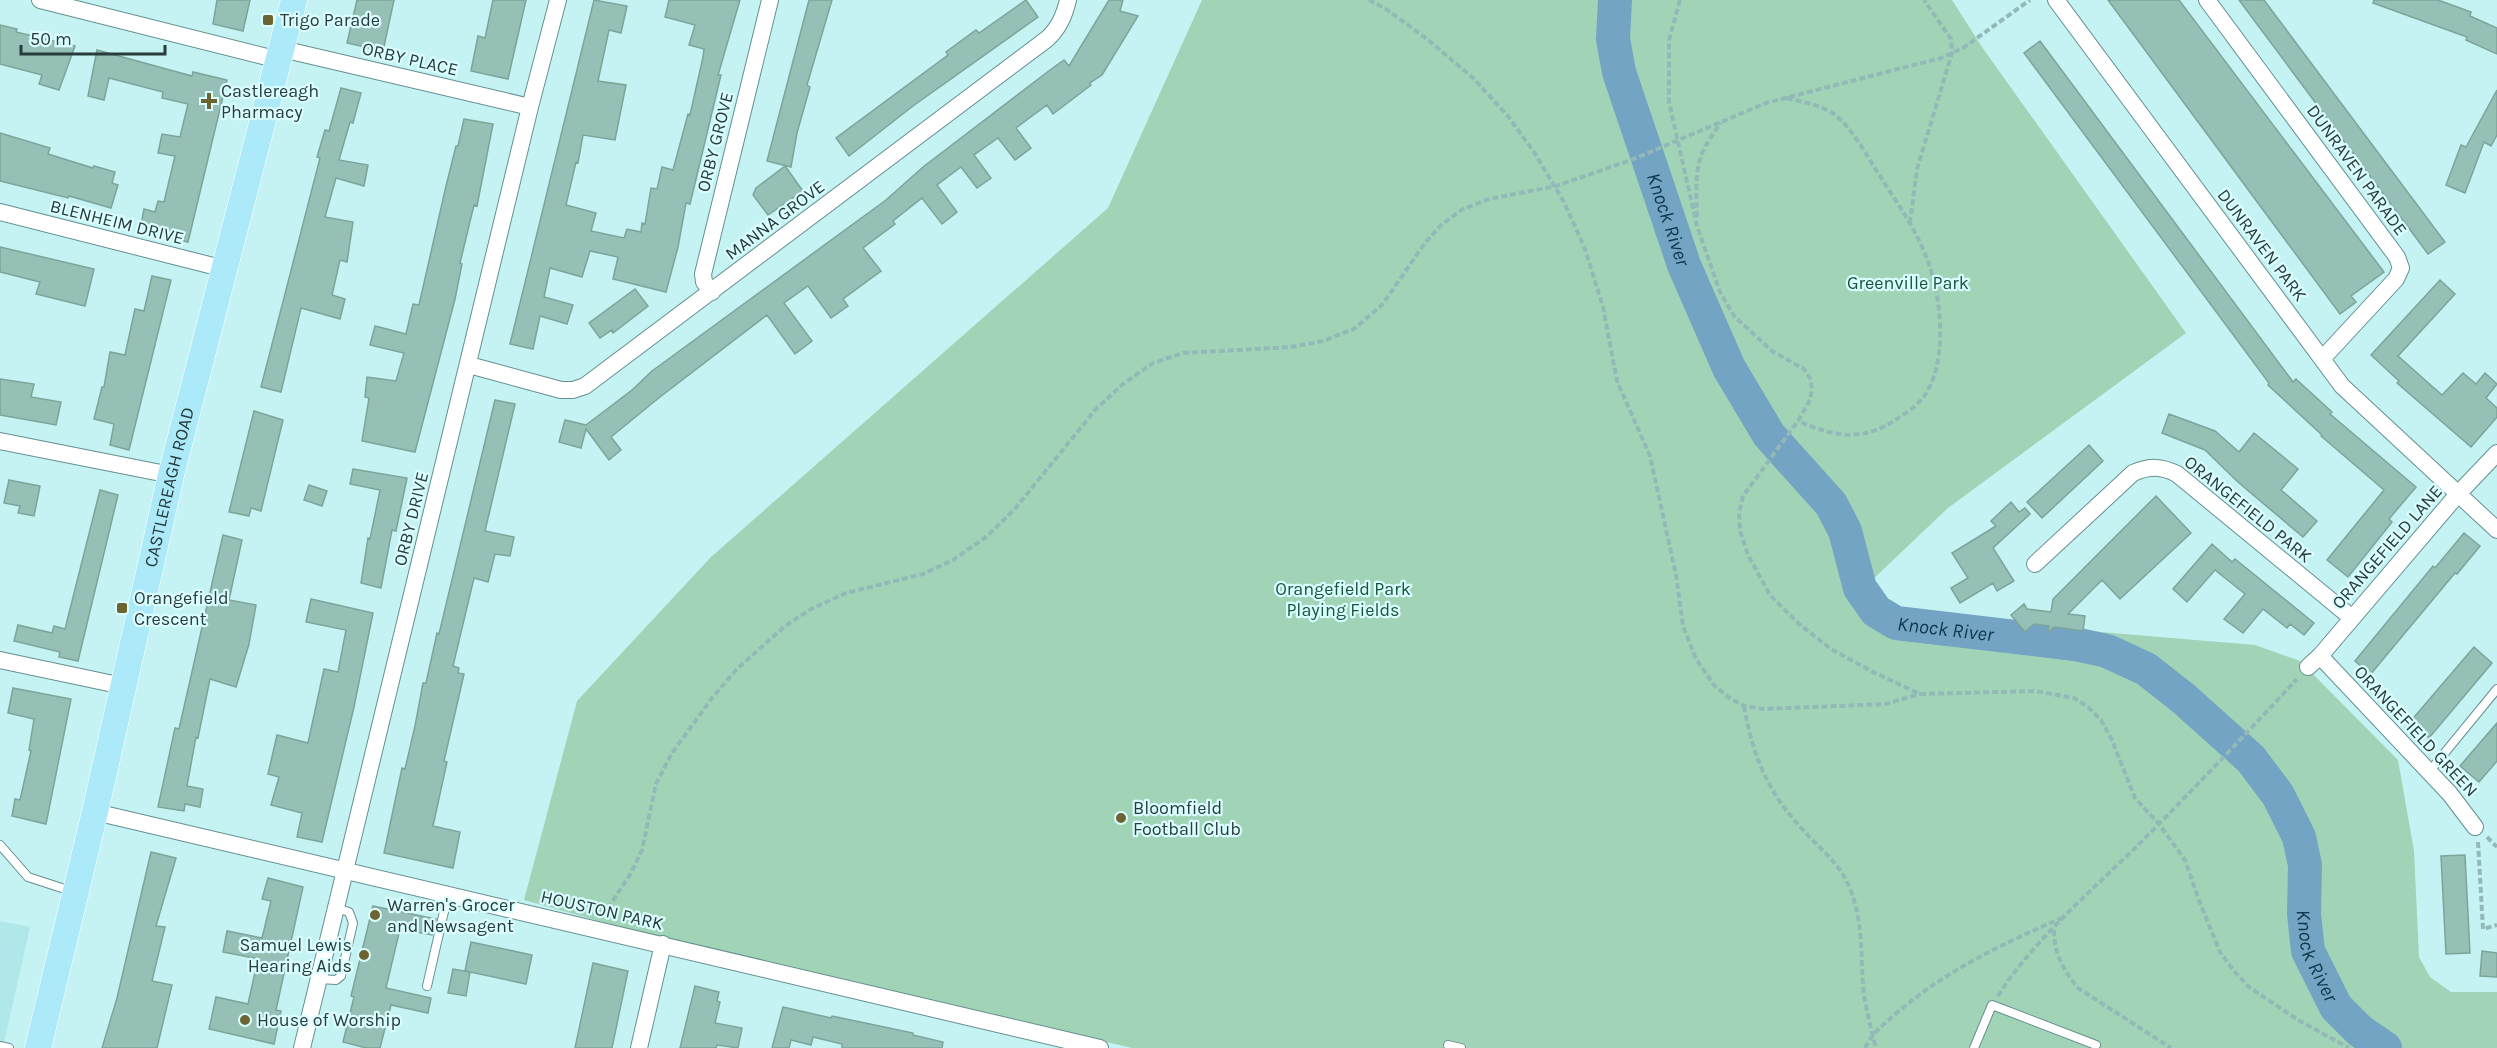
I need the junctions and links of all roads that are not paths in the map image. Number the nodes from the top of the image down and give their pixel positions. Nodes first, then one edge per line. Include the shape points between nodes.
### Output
1 (40, 0) edge
2 (294, 0) edge
3 (558, 0) edge
4 (770, 0) edge
5 (1068, 0) edge
6 (2056, 0) edge
7 (2207, 0) edge
8 (280, 55) junction
9 (530, 108) junction
10 (0, 212) edge
11 (225, 269) junction
12 (712, 292) junction
13 (2322, 359) junction
14 (469, 365) junction
15 (0, 441) edge
16 (2497, 453) edge
17 (171, 476) junction
18 (2458, 494) junction
19 (2497, 530) edge
20 (2035, 564) dead end
21 (2352, 618) junction
22 (0, 660) edge
23 (2314, 662) joint
24 (123, 686) junction
25 (2497, 689) edge
26 (2429, 772) junction
27 (95, 812) junction
28 (2475, 826) road end
29 (0, 845) edge
30 (345, 869) junction
31 (75, 892) junction
32 (448, 894) junction
33 (663, 944) junction
34 (427, 986) dead end
35 (1448, 1045) dead end
36 (2096, 1045) dead end
37 (0, 1046) edge
38 (9, 1048) edge
39 (38, 1048) edge
40 (302, 1048) edge
41 (639, 1048) edge
42 (1100, 1048) edge
43 (1461, 1048) edge
44 (1974, 1048) edge

1 - 8 street
2 - 8 main road, CASTLEREAGH ROAD
3 - 9 street, ORBY DRIVE
4 - 12 street, ORBY GROVE via 703,274
5 - 12 street, MANNA GROVE via 1065,14 1047,39
6 - 13 street, DUNRAVEN PARK
7 - 13 street, DUNRAVEN PARADE via 2397,257 2401,268 2396,279
8 - 9 street, ORBY PLACE
8 - 11 main road, CASTLEREAGH ROAD
9 - 14 street, ORBY DRIVE
10 - 11 street, BLENHEIM DRIVE
11 - 17 main road, CASTLEREAGH ROAD
12 - 14 street, MANNA GROVE via 619,363 573,390
13 - 18 street, DUNRAVEN PARK via 2342,386
14 - 30 street, ORBY DRIVE
15 - 17 street
16 - 18 street, ORANGEFIELD LANE
17 - 24 main road, CASTLEREAGH ROAD
18 - 19 street, DUNRAVEN PARK
18 - 21 street, ORANGEFIELD LANE
20 - 21 street, ORANGEFIELD PARK via 2133,473 2162,467 2177,474
21 - 23 street, ORANGEFIELD LANE
22 - 24 street
23 - 26 street, ORANGEFIELD GREEN
24 - 27 main road, CASTLEREAGH ROAD
25 - 26 lane
26 - 28 street, ORANGEFIELD GREEN
27 - 30 street, HOUSTON PARK
27 - 31 main road, CASTLEREAGH ROAD
29 - 31 lane via 28,877
30 - 32 street, HOUSTON PARK
30 - 40 street, ORBY DRIVE
31 - 39 main road, CASTLEREAGH ROAD
32 - 33 street, HOUSTON PARK
32 - 34 lane
33 - 41 street
33 - 42 street, HOUSTON PARK
35 - 43 lane
36 - 44 lane via 1992,1005
37 - 38 lane

